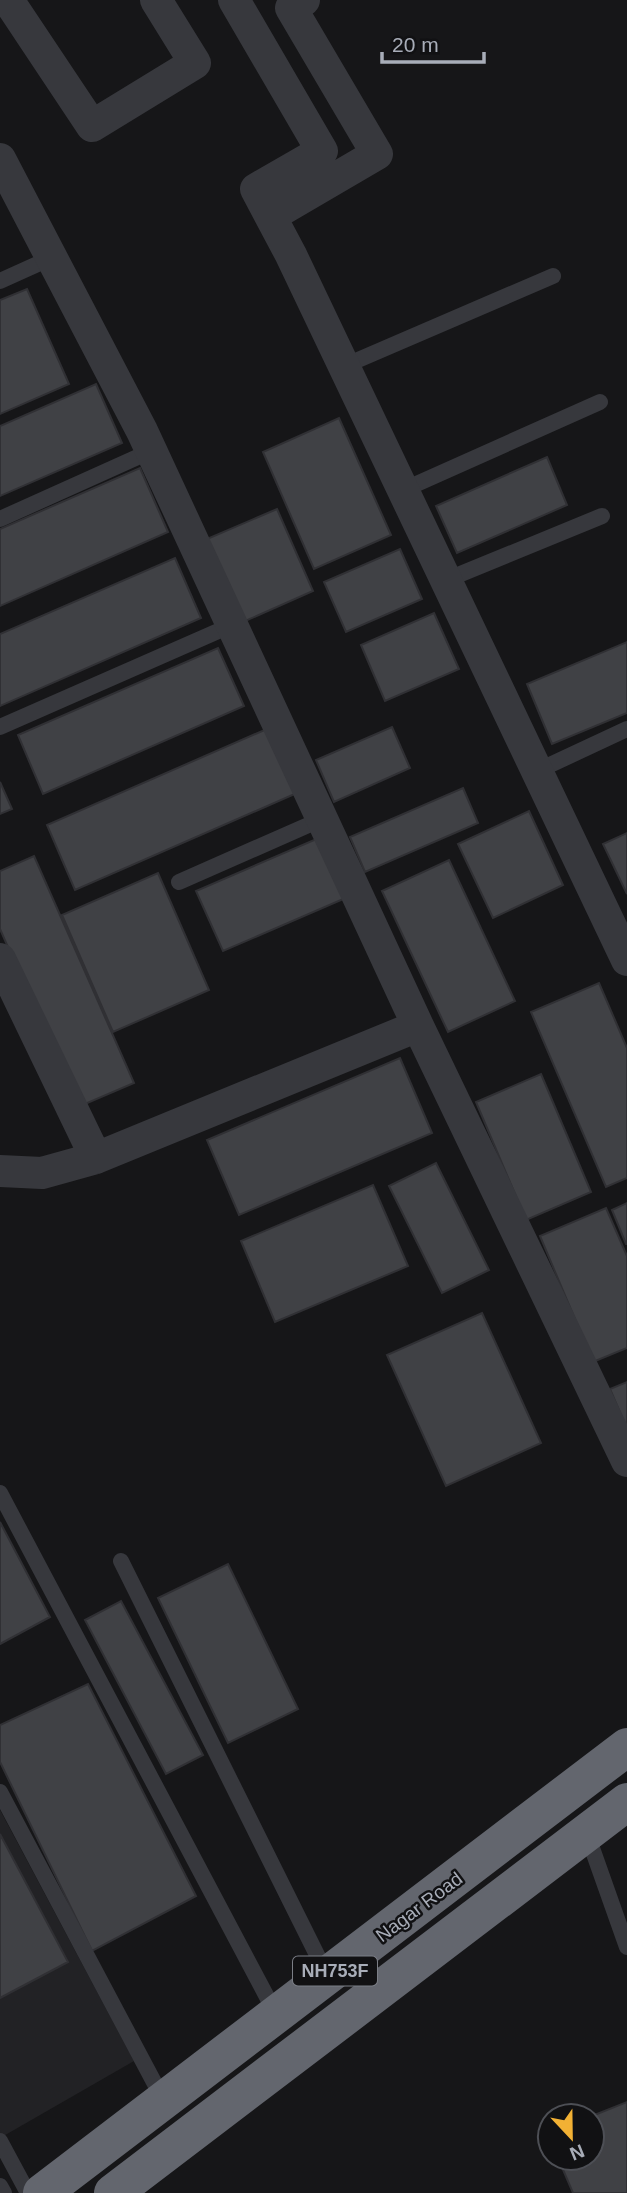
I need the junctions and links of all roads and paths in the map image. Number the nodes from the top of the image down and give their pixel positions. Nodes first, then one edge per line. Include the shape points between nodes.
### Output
1 (8, 0) edge
2 (156, 0) edge
3 (234, 0) edge
4 (293, 3) edge
5 (0, 159) edge
6 (271, 216) junction
7 (51, 258) junction
8 (553, 276) dead end
9 (0, 281) edge
10 (344, 366) junction
11 (600, 401) dead end
12 (151, 451) junction
13 (403, 490) junction
14 (602, 516) dead end
15 (0, 519) edge
16 (446, 580) junction
17 (232, 625) junction
18 (0, 727) edge
19 (627, 729) edge
20 (537, 771) junction
21 (322, 819) junction
22 (178, 882) dead end
23 (620, 927) edge
24 (0, 959) edge
25 (627, 960) edge
26 (418, 1026) junction
27 (96, 1158) junction
28 (0, 1171) edge
29 (627, 1461) edge
30 (0, 1493) edge
31 (121, 1561) dead end
32 (627, 1747) edge
33 (0, 1791) edge
34 (627, 1802) edge
35 (587, 1833) junction
36 (627, 1947) edge
37 (328, 1977) junction
38 (277, 2015) junction
39 (164, 2101) junction
40 (0, 2141) edge
41 (0, 2186) edge
42 (4, 2193) edge
43 (27, 2193) edge
44 (43, 2193) edge
45 (113, 2193) edge

1 - 2 street via 92,126 195,63
3 - 6 street via 322,151 257,189
4 - 6 street via 377,154
5 - 7 street
6 - 10 street
7 - 9 lane
7 - 12 street
8 - 10 lane
10 - 13 street
11 - 13 lane
12 - 15 lane
12 - 17 street
13 - 16 street
14 - 16 lane
16 - 20 street
17 - 18 lane
17 - 21 street
19 - 20 lane
20 - 23 street
21 - 22 lane
21 - 26 street
23 - 25 street
24 - 27 street
26 - 27 street
26 - 29 street
27 - 28 street via 42,1173
30 - 38 lane
31 - 37 lane
32 - 37 highway, Nagar Road / NH753F
33 - 39 lane
34 - 35 highway, NH753F
35 - 36 lane
35 - 45 highway, NH753F
37 - 38 highway, Nagar Road / NH753F
38 - 39 highway, Nagar Road / NH753F
39 - 44 highway, Nagar Road / NH753F
40 - 43 lane
41 - 42 lane

